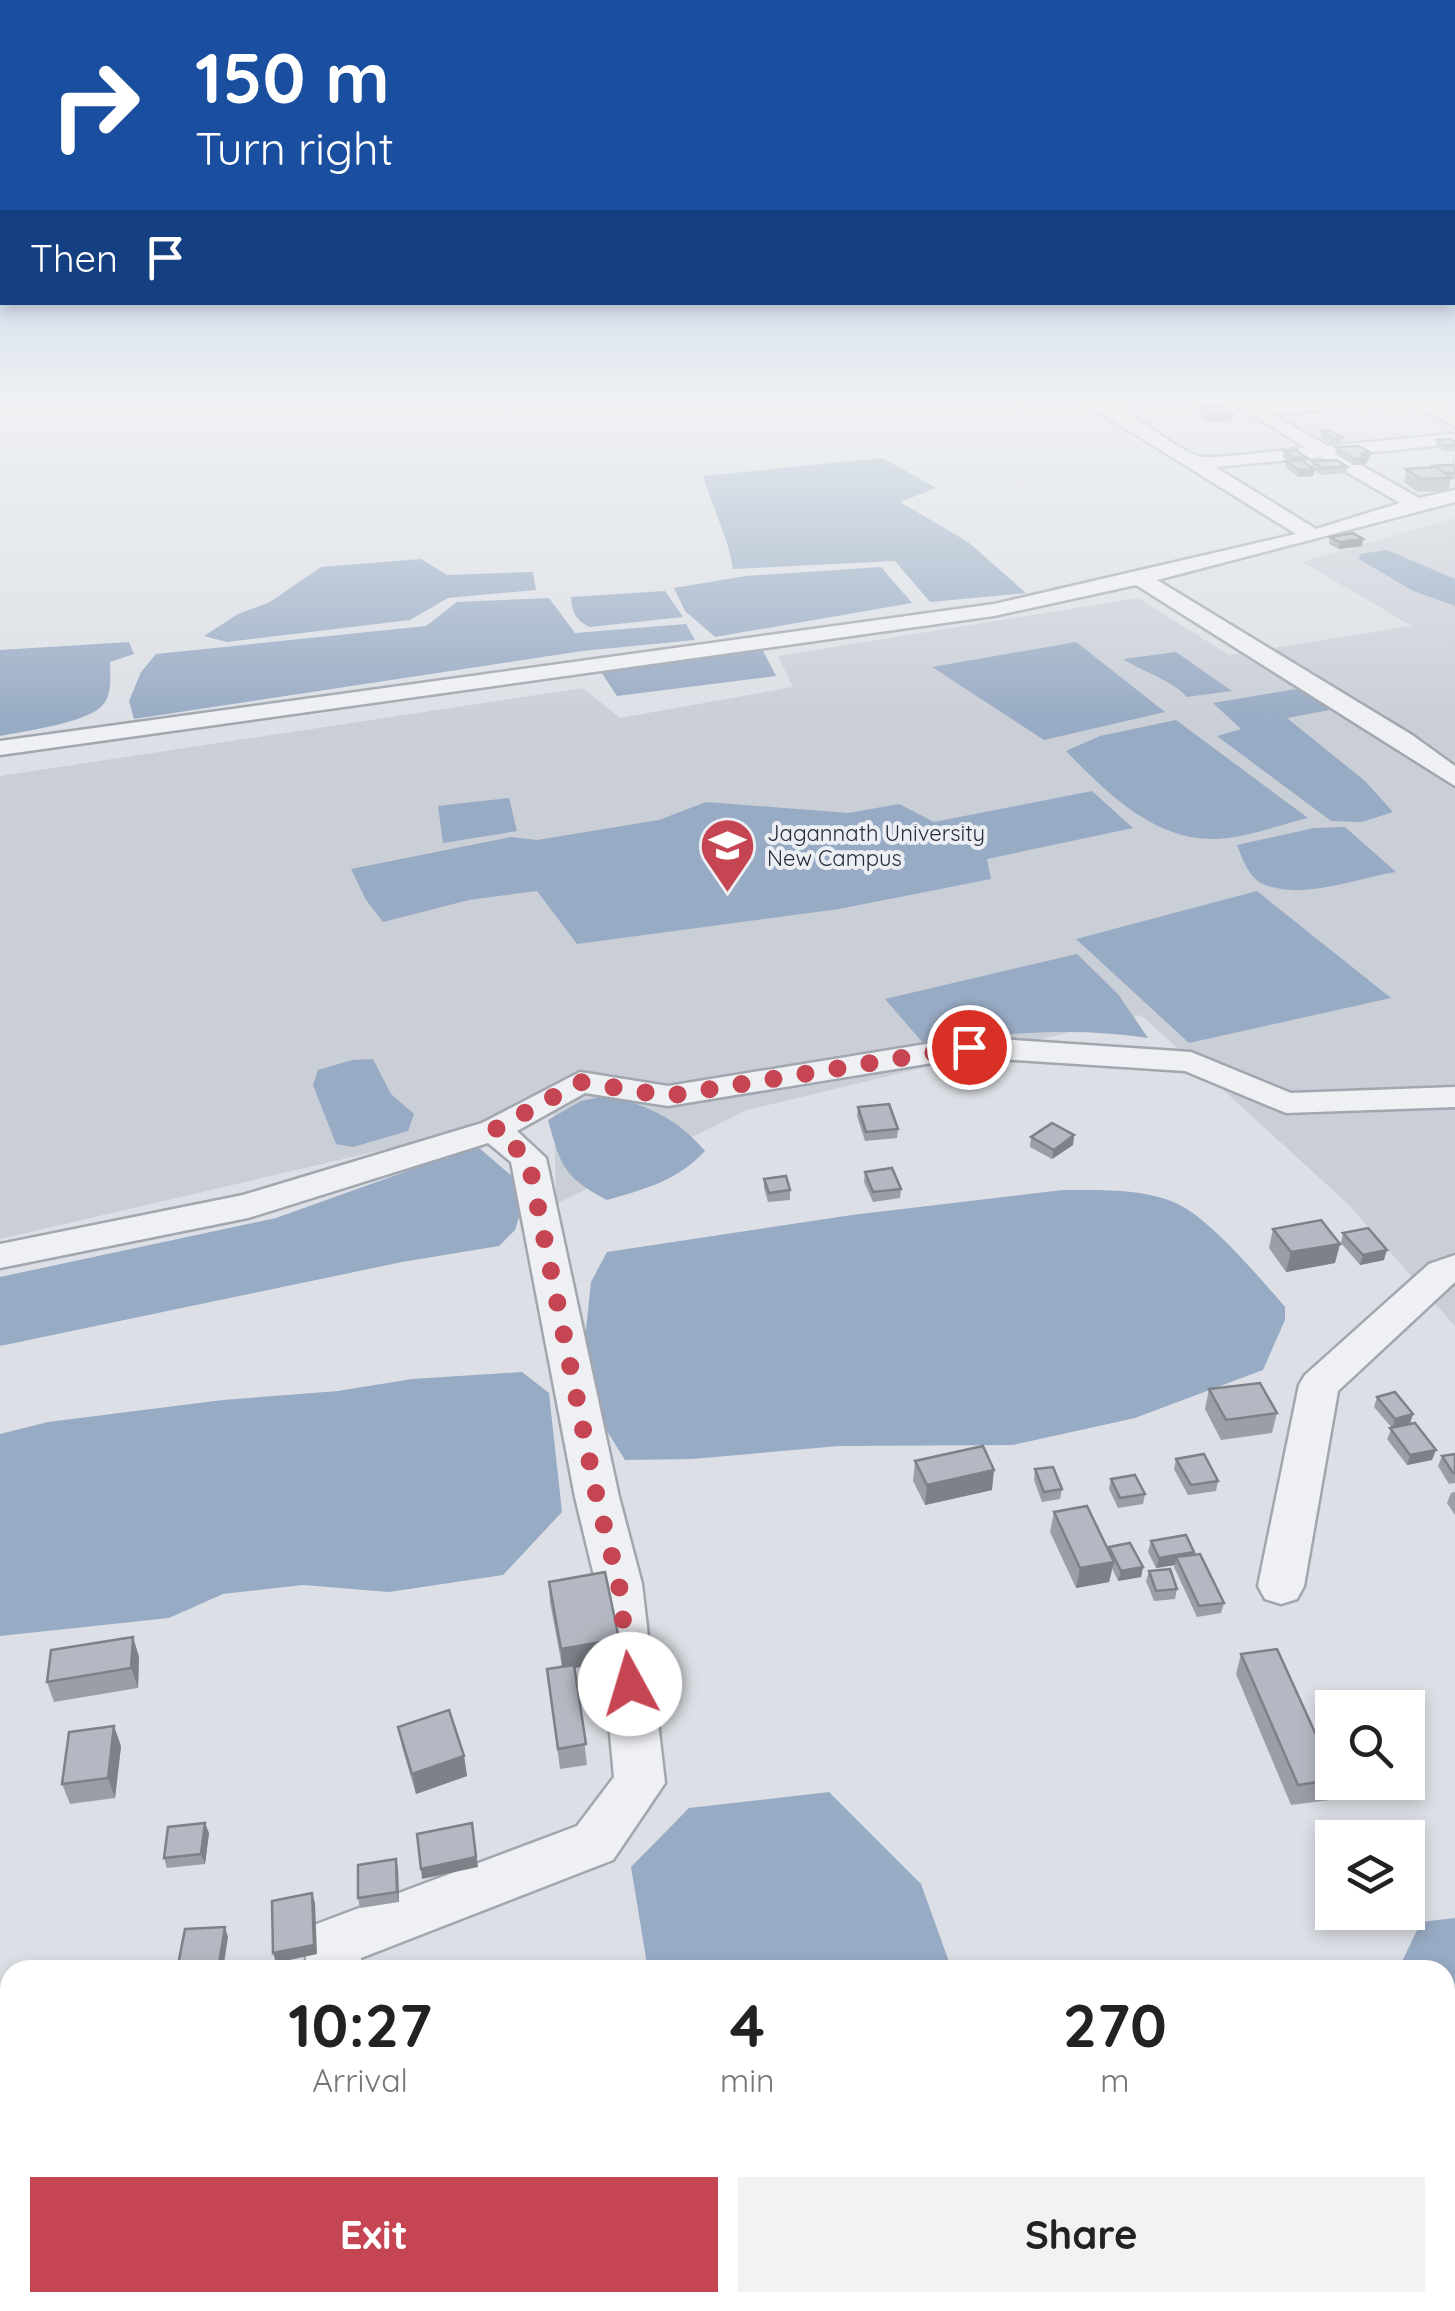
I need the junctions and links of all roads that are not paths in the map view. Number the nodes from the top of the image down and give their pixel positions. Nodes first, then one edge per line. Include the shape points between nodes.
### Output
1 (1267, 508) edge
2 (1401, 508) edge
3 (1312, 536) junction
4 (1141, 579) junction
5 (0, 748) edge
6 (1455, 778) edge
7 (1455, 1097) edge
8 (494, 1130) junction
9 (0, 1256) edge
10 (1455, 1268) edge
11 (1281, 1586) dead end
12 (334, 1960) edge

1 - 3 street
2 - 3 street
3 - 4 street
4 - 5 street via 994,610
4 - 6 street
7 - 8 street via 1286,1102 1191,1062 969,1047 668,1096 580,1082
8 - 9 street via 248,1206
8 - 12 street via 528,1158 619,1584 640,1784 595,1843 334,1943
10 - 11 street via 1318,1384

